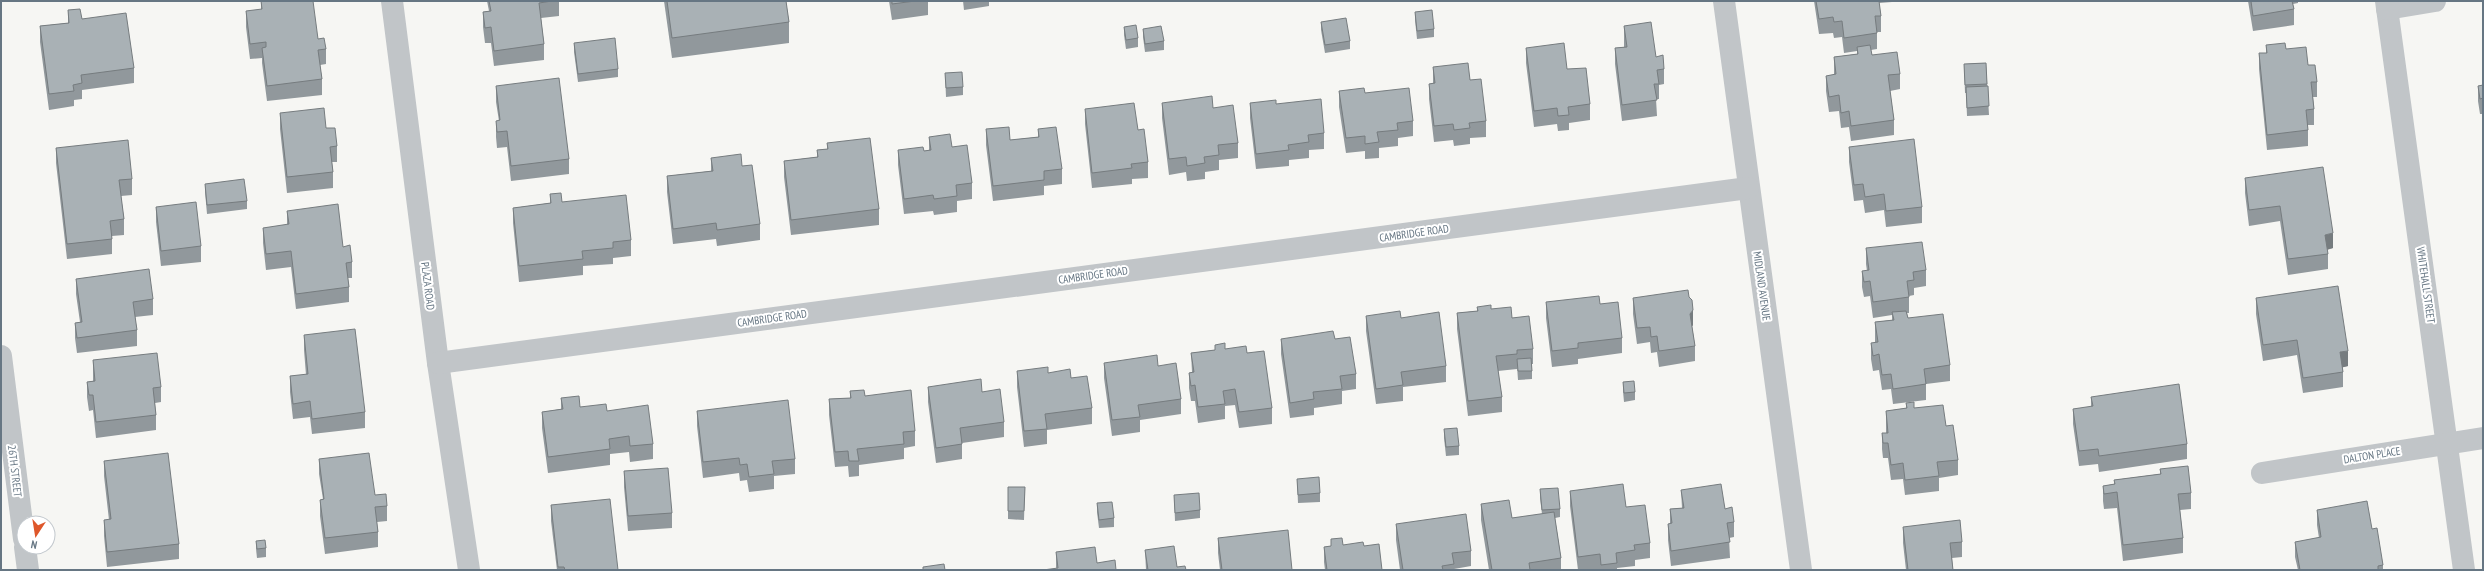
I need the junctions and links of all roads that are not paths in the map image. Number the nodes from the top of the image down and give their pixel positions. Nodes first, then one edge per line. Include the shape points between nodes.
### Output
1 (392, 1) edge
2 (1724, 1) edge
3 (2434, 1) edge
4 (2386, 5) edge
5 (1748, 188) junction
6 (1, 356) edge
7 (438, 363) junction
8 (2483, 438) edge
9 (2448, 442) junction
10 (2262, 473) dead end
11 (21, 515) edge
12 (26, 555) edge
13 (28, 570) edge
14 (469, 570) edge
15 (1801, 570) edge
16 (2464, 570) edge

1 - 7 street, PLAZA ROAD
2 - 5 street, MIDLAND AVENUE
3 - 4 street
4 - 9 street, WHITEHALL STREET
5 - 7 street, CAMBRIDGE ROAD
5 - 15 street, MIDLAND AVENUE
6 - 11 street, 26TH STREET
7 - 14 street, PLAZA ROAD
8 - 9 street, DALTON PLACE
9 - 10 street, DALTON PLACE
9 - 16 street, WHITEHALL STREET
12 - 13 street

